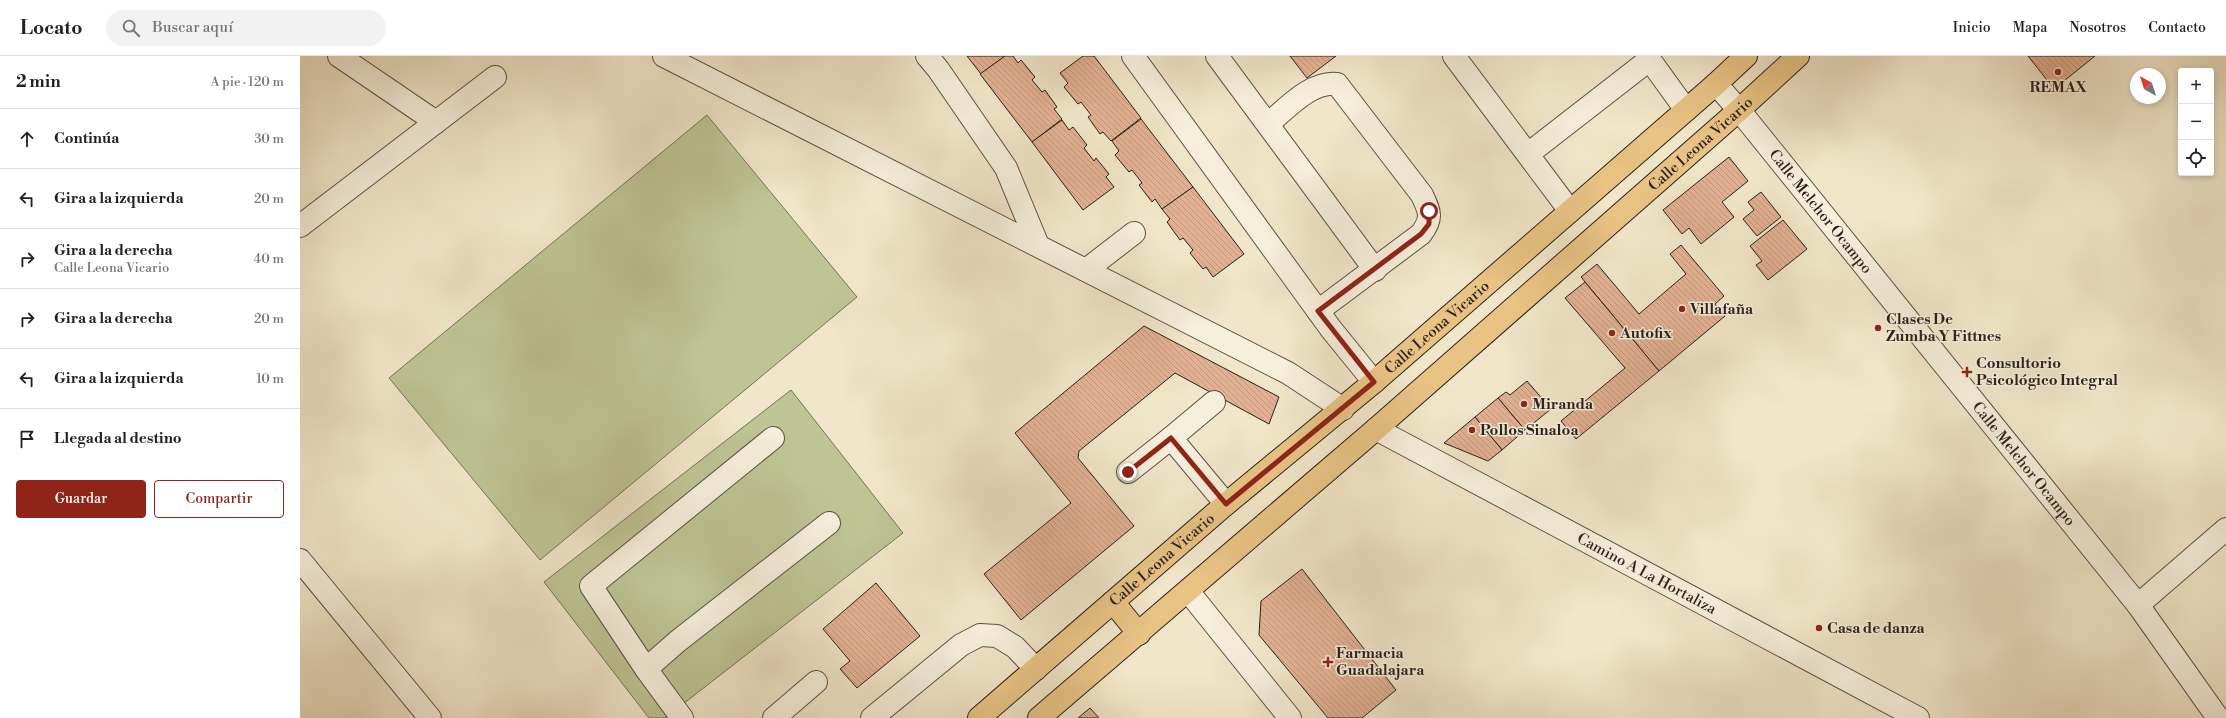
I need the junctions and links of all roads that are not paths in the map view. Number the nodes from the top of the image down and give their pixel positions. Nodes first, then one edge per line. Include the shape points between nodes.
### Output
1 (339, 56) edge
2 (664, 56) edge
3 (927, 56) edge
4 (1133, 56) edge
5 (1217, 56) edge
6 (1454, 56) edge
7 (1746, 56) edge
8 (1798, 56) edge
9 (1648, 58) edge
10 (495, 77) dead end
11 (1716, 84) junction
12 (1686, 110) junction
13 (1739, 110) junction
14 (436, 122) junction
15 (1268, 124) junction
16 (1528, 154) junction
17 (1570, 211) junction
18 (300, 226) edge
19 (1134, 233) dead end
20 (1037, 243) junction
21 (1086, 270) junction
22 (1375, 270) junction
23 (1318, 311) junction
24 (1374, 382) junction
25 (1214, 402) dead end
26 (1343, 409) junction
27 (1376, 429) junction
28 (773, 438) dead end
29 (1171, 438) junction
30 (1128, 472) dead end
31 (1226, 504) junction
32 (829, 523) dead end
33 (2226, 529) edge
34 (300, 560) edge
35 (1188, 591) junction
36 (1113, 602) junction
37 (2138, 605) junction
38 (1139, 634) junction
39 (646, 669) junction
40 (1036, 669) junction
41 (816, 682) dead end
42 (430, 718) edge
43 (682, 718) edge
44 (774, 718) edge
45 (872, 718) edge
46 (979, 718) edge
47 (1039, 718) edge
48 (1290, 718) edge
49 (1918, 718) edge
50 (2218, 718) edge

1 - 14 street
2 - 20 street
3 - 20 street via 1006,168
4 - 23 street
5 - 15 street
6 - 16 street
7 - 11 main road, Calle Leona Vicario
8 - 13 main road, Calle Leona Vicario
9 - 12 street
9 - 16 street
10 - 14 street
11 - 12 main road, Calle Leona Vicario
11 - 13 street, Calle Melchor Ocampo
12 - 17 main road, Calle Leona Vicario
13 - 27 main road, Calle Leona Vicario
13 - 37 street, Calle Melchor Ocampo
14 - 18 street
15 - 22 street
15 - 22 street via 1311,90 1326,83 1337,84 1422,195 1429,211 1429,224 1421,234
16 - 17 street
17 - 24 main road, Calle Leona Vicario
19 - 21 street
20 - 21 street
21 - 26 street via 1288,373
22 - 23 street
23 - 24 street
24 - 26 main road, Calle Leona Vicario
25 - 29 street
26 - 31 main road, Calle Leona Vicario
27 - 35 main road, Calle Leona Vicario
27 - 49 street, Camino A La Hortaliza
28 - 39 street via 591,586
29 - 30 street
29 - 31 street
31 - 36 main road, Calle Leona Vicario
32 - 39 street
33 - 37 street
34 - 42 street
35 - 38 main road, Calle Leona Vicario
35 - 48 street
36 - 38 main road
36 - 40 main road, Calle Leona Vicario
37 - 50 street, Calle Melchor Ocampo
38 - 47 main road, Calle Leona Vicario
39 - 43 street
40 - 45 street via 1015,647 997,636 980,635 961,645
40 - 46 main road, Calle Leona Vicario
41 - 44 street

